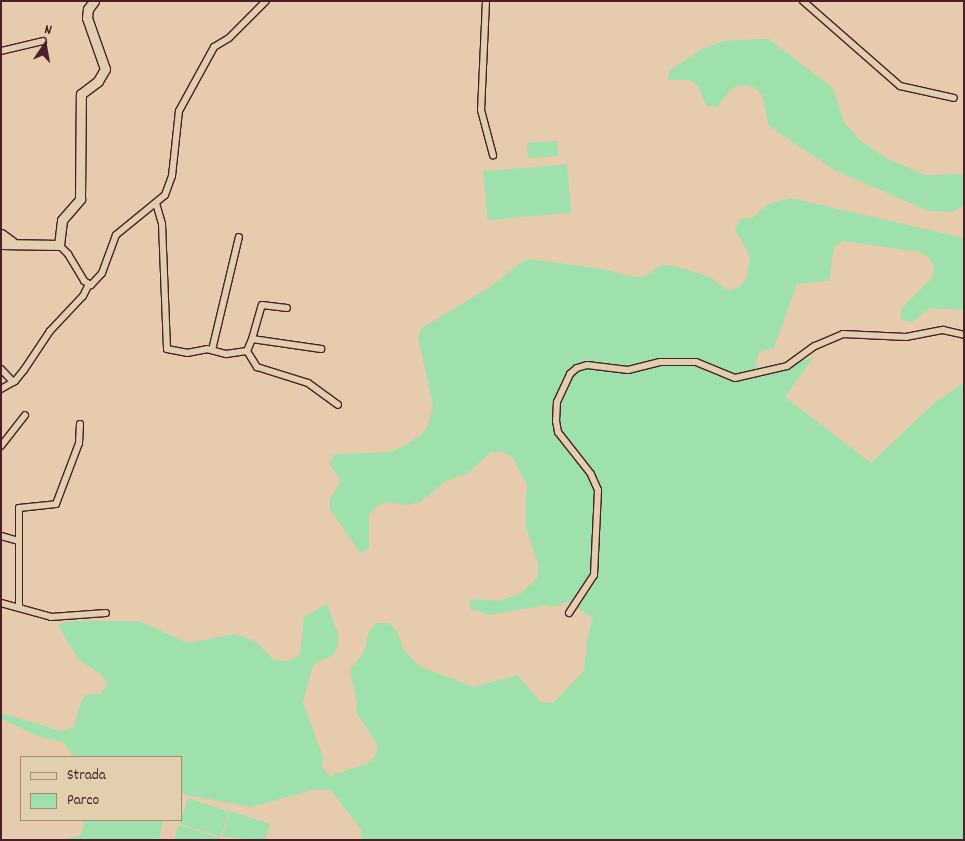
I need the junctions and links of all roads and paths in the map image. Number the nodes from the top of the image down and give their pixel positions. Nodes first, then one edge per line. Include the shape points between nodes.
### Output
1 (94, 1) edge
2 (486, 1) edge
3 (803, 1) edge
4 (264, 2) edge
5 (43, 41) dead end
6 (1, 51) edge
7 (954, 98) dead end
8 (493, 155) dead end
9 (156, 203) junction
10 (1, 234) edge
11 (239, 236) dead end
12 (12, 242) junction
13 (1, 244) edge
14 (59, 245) junction
15 (88, 286) junction
16 (287, 308) dead end
17 (964, 335) edge
18 (252, 339) junction
19 (321, 349) dead end
20 (212, 350) junction
21 (247, 351) junction
22 (1, 369) edge
23 (13, 382) junction
24 (1, 389) edge
25 (338, 405) dead end
26 (25, 415) dead end
27 (80, 424) dead end
28 (1, 446) edge
29 (1, 536) edge
30 (18, 541) junction
31 (1, 603) edge
32 (19, 606) junction
33 (106, 613) dead end
34 (570, 613) dead end

1 - 14 street via 88,9 87,18 105,70 98,82 81,94 80,199 62,220
2 - 8 street via 481,110
3 - 7 street via 900,86
4 - 9 street via 228,38 214,46 188,94 179,111 170,184
5 - 6 street
9 - 15 street via 116,235 102,273
9 - 20 street via 162,224 167,349 187,353
10 - 12 street
11 - 20 street
12 - 13 street
12 - 14 street via 49,247
14 - 15 street
15 - 23 street
16 - 18 street via 262,305
17 - 34 street via 943,330 906,337 843,334 815,346 787,366 735,378 696,362 660,362 628,370 587,365 577,368 570,374 557,402 556,422 558,432 591,474 598,490 594,575
18 - 19 street
18 - 21 street
20 - 21 street via 226,354
21 - 25 street via 257,367 308,383
22 - 23 street
23 - 24 street
26 - 28 street
27 - 30 street via 80,443 56,504 19,508
29 - 30 street
30 - 32 street
31 - 32 street
32 - 33 street via 52,617

